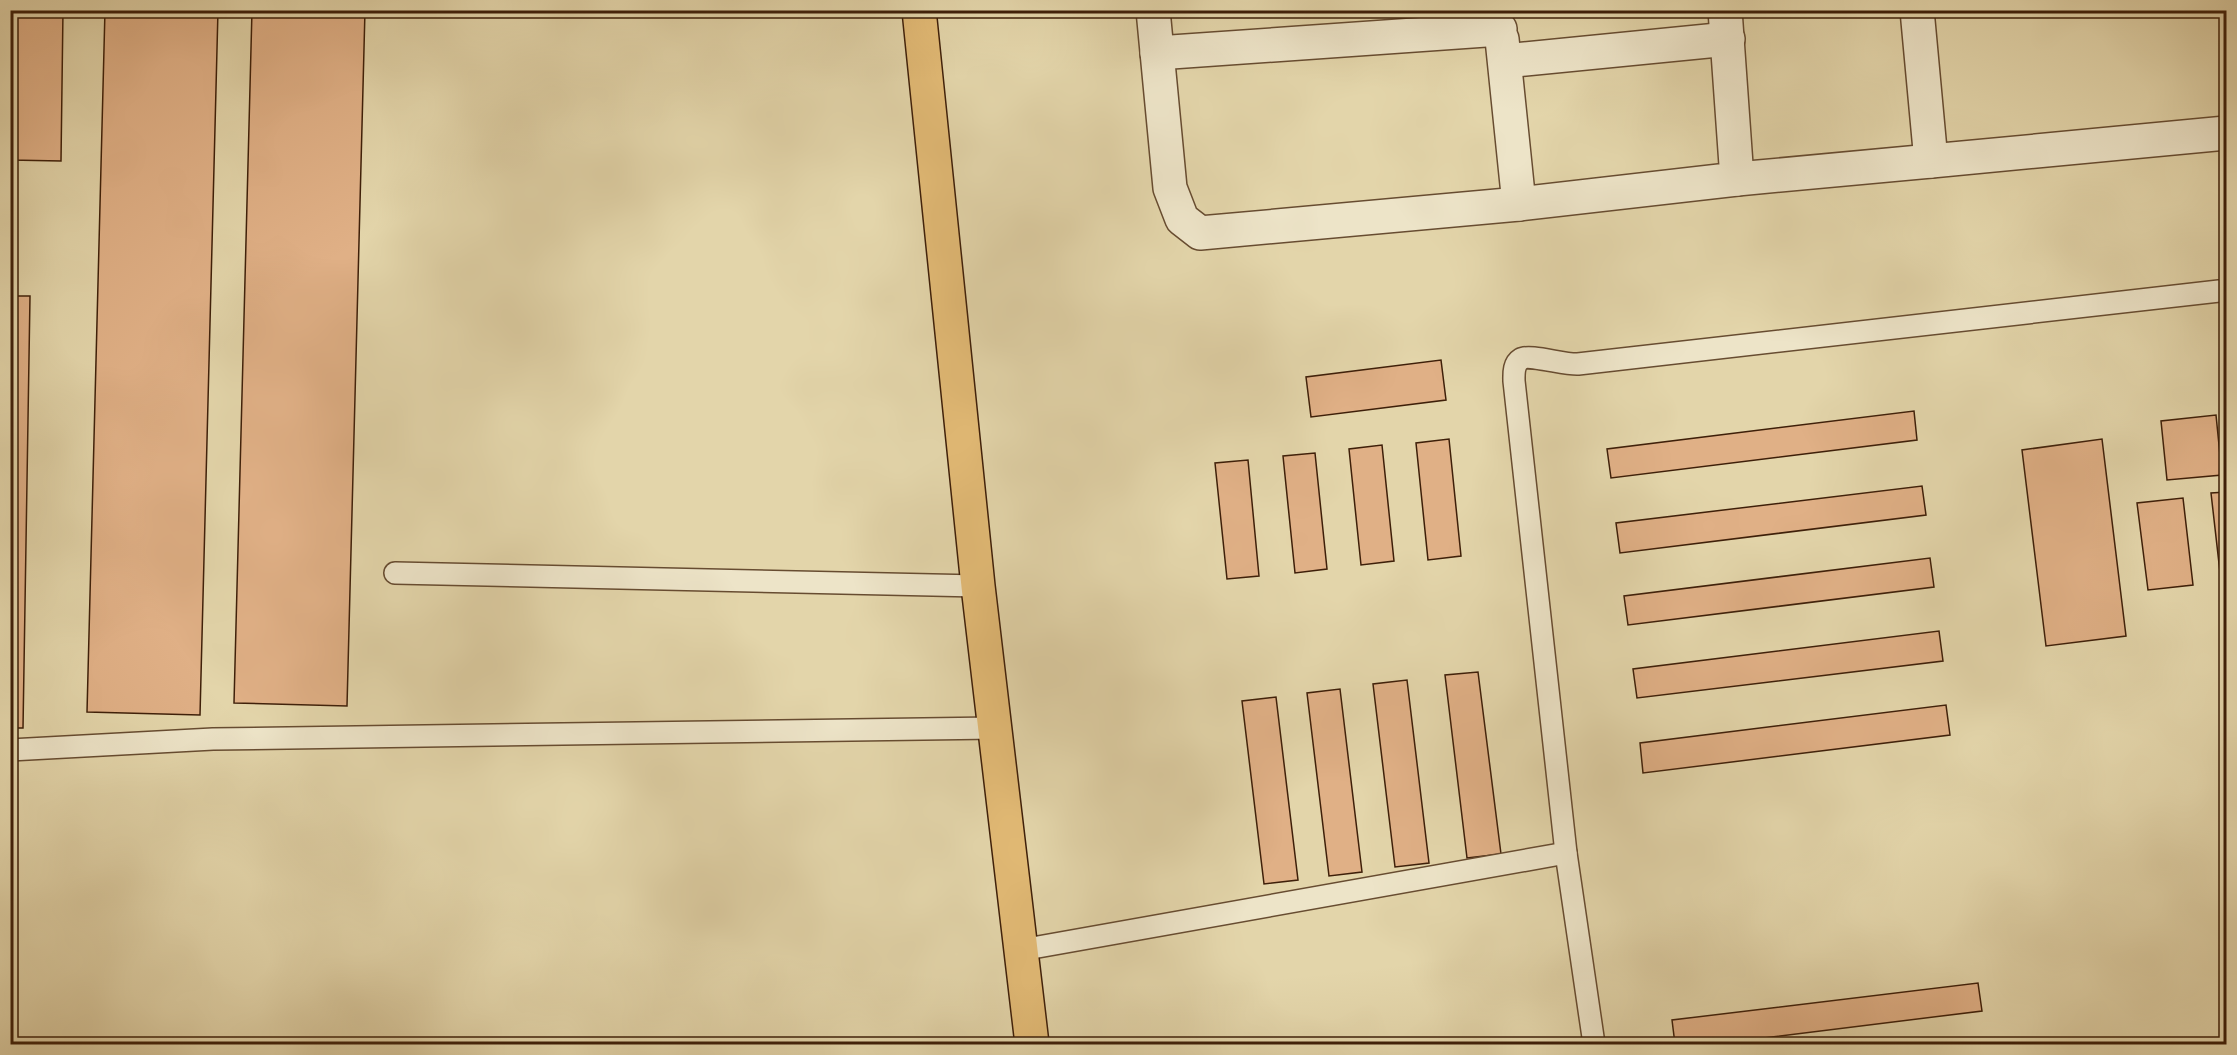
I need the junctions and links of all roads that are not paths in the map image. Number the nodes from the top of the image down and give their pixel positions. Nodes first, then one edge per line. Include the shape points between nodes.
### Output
1 (919, 10) edge
2 (1153, 10) edge
3 (1917, 10) edge
4 (1727, 25) edge
5 (1501, 34) edge
6 (1157, 53) junction
7 (2226, 133) edge
8 (1931, 162) junction
9 (1737, 179) junction
10 (1519, 204) junction
11 (2219, 291) dead end
12 (395, 573) dead end
13 (978, 586) junction
14 (995, 728) junction
15 (10, 750) edge
16 (1566, 853) junction
17 (1021, 950) junction
18 (1032, 1044) edge
19 (1594, 1044) edge

1 - 13 main road
2 - 6 street
3 - 8 street
4 - 5 street
4 - 9 street
5 - 6 street
5 - 10 street
6 - 10 street via 1170,188 1182,219 1200,233
7 - 8 street
8 - 9 street
9 - 10 street
11 - 16 lane via 1578,364 1521,359 1514,370 1514,381
12 - 13 lane
13 - 14 main road
14 - 15 lane via 213,739
14 - 17 main road
16 - 17 lane
16 - 19 lane
17 - 18 main road

